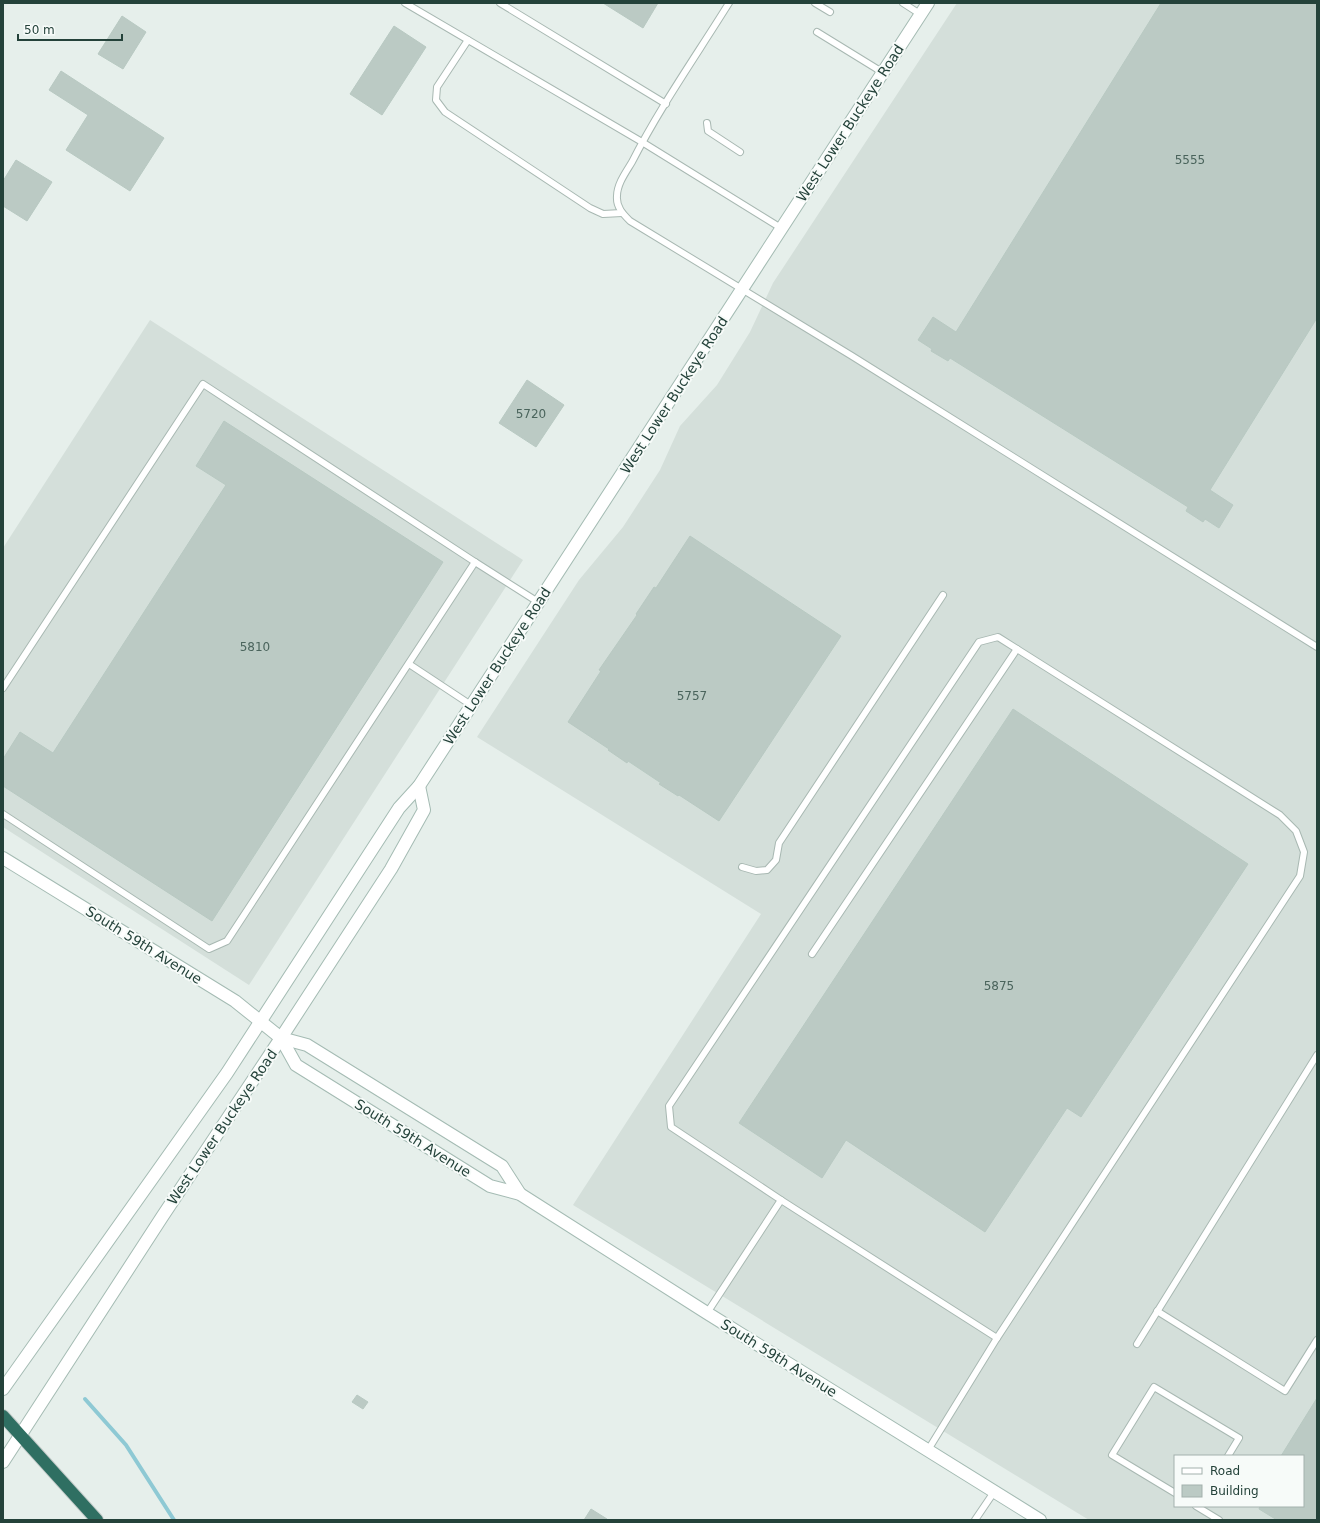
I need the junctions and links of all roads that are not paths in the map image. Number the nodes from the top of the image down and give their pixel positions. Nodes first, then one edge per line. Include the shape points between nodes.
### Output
1 (405, 3) edge
2 (500, 3) edge
3 (729, 3) edge
4 (816, 3) edge
5 (902, 3) edge
6 (928, 3) edge
7 (830, 12) dead end
8 (920, 14) junction
9 (817, 32) dead end
10 (468, 40) junction
11 (882, 72) junction
12 (666, 104) junction
13 (707, 123) dead end
14 (642, 142) junction
15 (740, 152) dead end
16 (622, 213) junction
17 (781, 228) junction
18 (742, 289) junction
19 (475, 562) junction
20 (944, 595) dead end
21 (538, 602) junction
22 (1317, 647) edge
23 (1017, 649) junction
24 (409, 664) junction
25 (3, 688) edge
26 (471, 705) junction
27 (419, 786) junction
28 (3, 814) edge
29 (3, 858) edge
30 (742, 867) dead end
31 (812, 954) dead end
32 (260, 1021) junction
33 (281, 1038) junction
34 (1317, 1055) edge
35 (520, 1194) junction
36 (781, 1200) junction
37 (1158, 1311) junction
38 (707, 1313) junction
39 (996, 1338) junction
40 (1317, 1340) edge
41 (1137, 1344) dead end
42 (3, 1390) edge
43 (3, 1416) edge
44 (20, 1436) junction
45 (928, 1450) junction
46 (1229, 1455) edge
47 (3, 1462) edge
48 (994, 1492) junction
49 (1174, 1492) edge
50 (1199, 1507) edge
51 (97, 1520) edge
52 (975, 1520) edge
53 (1040, 1520) edge
54 (1219, 1520) edge

1 - 10 lane
2 - 12 lane
3 - 12 lane
4 - 7 lane
5 - 8 lane
6 - 8 main road, West Lower Buckeye Road
8 - 11 main road, West Lower Buckeye Road
9 - 11 lane
10 - 14 lane
10 - 16 lane via 437,87 436,100 445,112 590,208 603,214
11 - 17 main road, West Lower Buckeye Road
12 - 14 lane
13 - 15 lane via 708,131
14 - 16 lane via 617,194 616,203
14 - 17 lane
16 - 18 lane via 630,221
17 - 18 main road, West Lower Buckeye Road
18 - 21 main road, West Lower Buckeye Road
18 - 22 lane
19 - 21 lane
19 - 24 lane
19 - 25 lane via 203,384
20 - 30 lane via 778,843 776,860 767,870 756,871
21 - 26 main road, West Lower Buckeye Road
23 - 31 lane
23 - 36 lane via 998,637 979,642 669,1106 671,1128
23 - 39 lane via 1280,815 1296,831 1304,852 1300,876
24 - 26 lane
24 - 28 lane via 227,942 209,949
26 - 27 main road, West Lower Buckeye Road
27 - 32 main road, West Lower Buckeye Road via 399,808
27 - 33 main road, West Lower Buckeye Road via 424,810 408,840
29 - 32 main road, South 59th Avenue via 235,1001
32 - 33 main road, South 59th Avenue
32 - 42 main road, West Lower Buckeye Road
33 - 35 main road, South 59th Avenue via 307,1044 502,1166
33 - 35 main road, South 59th Avenue via 296,1065 490,1186
33 - 44 main road, West Lower Buckeye Road
34 - 37 lane
35 - 38 main road, South 59th Avenue
36 - 38 lane
36 - 39 lane
37 - 40 lane via 1285,1391
37 - 41 lane
38 - 45 main road, South 59th Avenue
39 - 45 lane
43 - 44 highway
44 - 47 main road, West Lower Buckeye Road
44 - 51 highway
45 - 48 main road, South 59th Avenue
46 - 49 lane via 1239,1438 1154,1387 1112,1455
48 - 52 lane
48 - 53 main road, South 59th Avenue
50 - 54 lane

